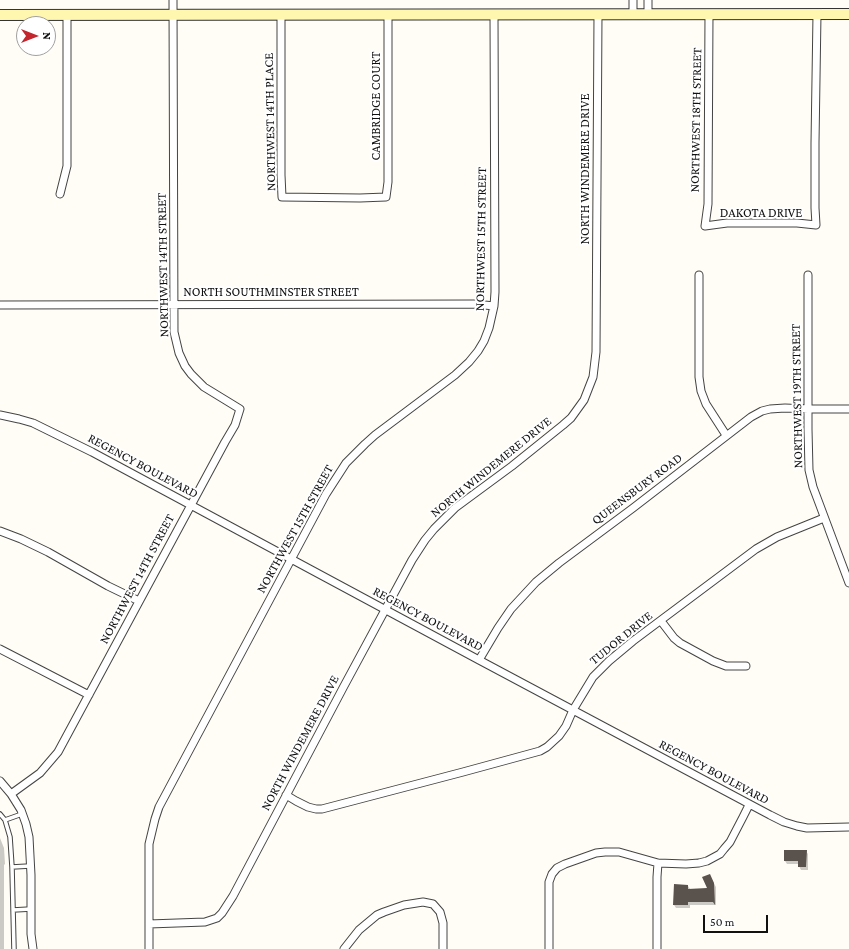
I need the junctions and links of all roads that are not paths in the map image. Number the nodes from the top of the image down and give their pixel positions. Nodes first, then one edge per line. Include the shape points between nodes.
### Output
1 (173, 0) edge
2 (633, 0) edge
3 (648, 0) edge
4 (173, 14) junction
5 (598, 14) junction
6 (633, 14) junction
7 (648, 14) junction
8 (709, 14) junction
9 (817, 14) junction
10 (849, 14) edge
11 (0, 15) edge
12 (67, 15) junction
13 (281, 15) junction
14 (388, 15) junction
15 (494, 15) junction
16 (60, 194) dead end
17 (386, 197) joint
18 (705, 226) joint
19 (699, 275) dead end
20 (808, 275) dead end
21 (0, 304) edge
22 (174, 305) junction
23 (494, 306) junction
24 (808, 409) junction
25 (849, 409) edge
26 (0, 415) edge
27 (726, 435) junction
28 (191, 505) junction
29 (824, 518) junction
30 (0, 531) edge
31 (292, 558) junction
32 (849, 583) edge
33 (139, 601) junction
34 (385, 609) junction
35 (661, 621) junction
36 (0, 649) edge
37 (479, 660) junction
38 (746, 666) dead end
39 (89, 695) junction
40 (573, 710) junction
41 (0, 781) edge
42 (11, 794) junction
43 (286, 795) junction
44 (749, 805) junction
45 (0, 814) edge
46 (22, 814) junction
47 (4, 820) junction
48 (849, 827) edge
49 (658, 863) junction
50 (31, 866) junction
51 (12, 867) junction
52 (31, 909) junction
53 (13, 910) junction
54 (149, 924) junction
55 (14, 949) edge
56 (32, 949) edge
57 (148, 949) edge
58 (344, 949) edge
59 (443, 949) edge
60 (549, 949) edge
61 (657, 949) edge

1 - 4 street, NORTHWEST 14TH STREET
2 - 6 street
3 - 7 street
4 - 12 main road
4 - 13 main road
4 - 22 street, NORTHWEST 14TH STREET
5 - 6 main road
5 - 15 main road
5 - 34 street, NORTH WINDEMERE DRIVE via 596,352 593,377 584,400 571,418 455,508 434,529 412,560
6 - 7 main road
7 - 8 main road
8 - 9 main road
8 - 18 street, NORTHWEST 18TH STREET via 708,204
9 - 10 main road
9 - 18 street, DAKOTA DRIVE via 816,225 727,223
11 - 12 main road
12 - 16 street via 67,166
13 - 14 main road
13 - 17 street, NORTHWEST 14TH PLACE via 282,197
14 - 15 main road
14 - 17 street, CAMBRIDGE COURT
15 - 23 street, NORTHWEST 15TH STREET
19 - 27 street via 701,391 706,404
20 - 24 street, NORTHWEST 19TH STREET
21 - 22 street, NORTH SOUTHMINSTER STREET
22 - 23 street, NORTH SOUTHMINSTER STREET
22 - 28 street, NORTHWEST 14TH STREET via 174,332 178,353 185,366 204,387 240,408 235,425
23 - 31 street, NORTHWEST 15TH STREET via 484,342 469,362 375,435 346,463 326,494
24 - 25 street, QUEENSBURY ROAD
24 - 27 street, QUEENSBURY ROAD via 762,411
24 - 29 street, NORTHWEST 19TH STREET via 809,470
26 - 28 street, REGENCY BOULEVARD via 33,423 48,430
27 - 37 street, QUEENSBURY ROAD via 536,582 511,609
28 - 31 street, REGENCY BOULEVARD
28 - 33 street, NORTHWEST 14TH STREET
29 - 32 street, NORTHWEST 19TH STREET
29 - 35 street, TUDOR DRIVE via 788,532 756,549
30 - 33 street via 48,552
31 - 34 street, REGENCY BOULEVARD
31 - 54 street, NORTHWEST 15TH STREET via 159,806 149,844
33 - 39 street, NORTHWEST 14TH STREET
34 - 37 street, REGENCY BOULEVARD
34 - 43 street, NORTH WINDEMERE DRIVE
35 - 38 street via 680,643 713,661 726,666
35 - 40 street, TUDOR DRIVE via 601,668
36 - 39 street
37 - 40 street, REGENCY BOULEVARD
39 - 42 street, NORTHWEST 14TH STREET via 58,752 40,773
40 - 43 street, TUDOR DRIVE via 559,736 540,751 322,809 308,807
40 - 44 street, REGENCY BOULEVARD
41 - 42 street
42 - 46 street
43 - 54 street, NORTH WINDEMERE DRIVE via 233,896 217,918 205,922
44 - 48 street, REGENCY BOULEVARD via 797,826
44 - 49 street via 730,842 714,858 699,863
45 - 47 lane
46 - 47 lane
46 - 50 street via 30,837
47 - 51 lane via 10,837
49 - 60 street via 619,852 604,852 557,868 549,882
49 - 61 street
50 - 51 lane
50 - 52 street
51 - 53 lane
52 - 53 lane
52 - 56 street
53 - 55 lane
54 - 57 street, NORTHWEST 15TH STREET
58 - 59 street via 359,930 377,915 404,905 423,902 433,904 440,912 443,922

